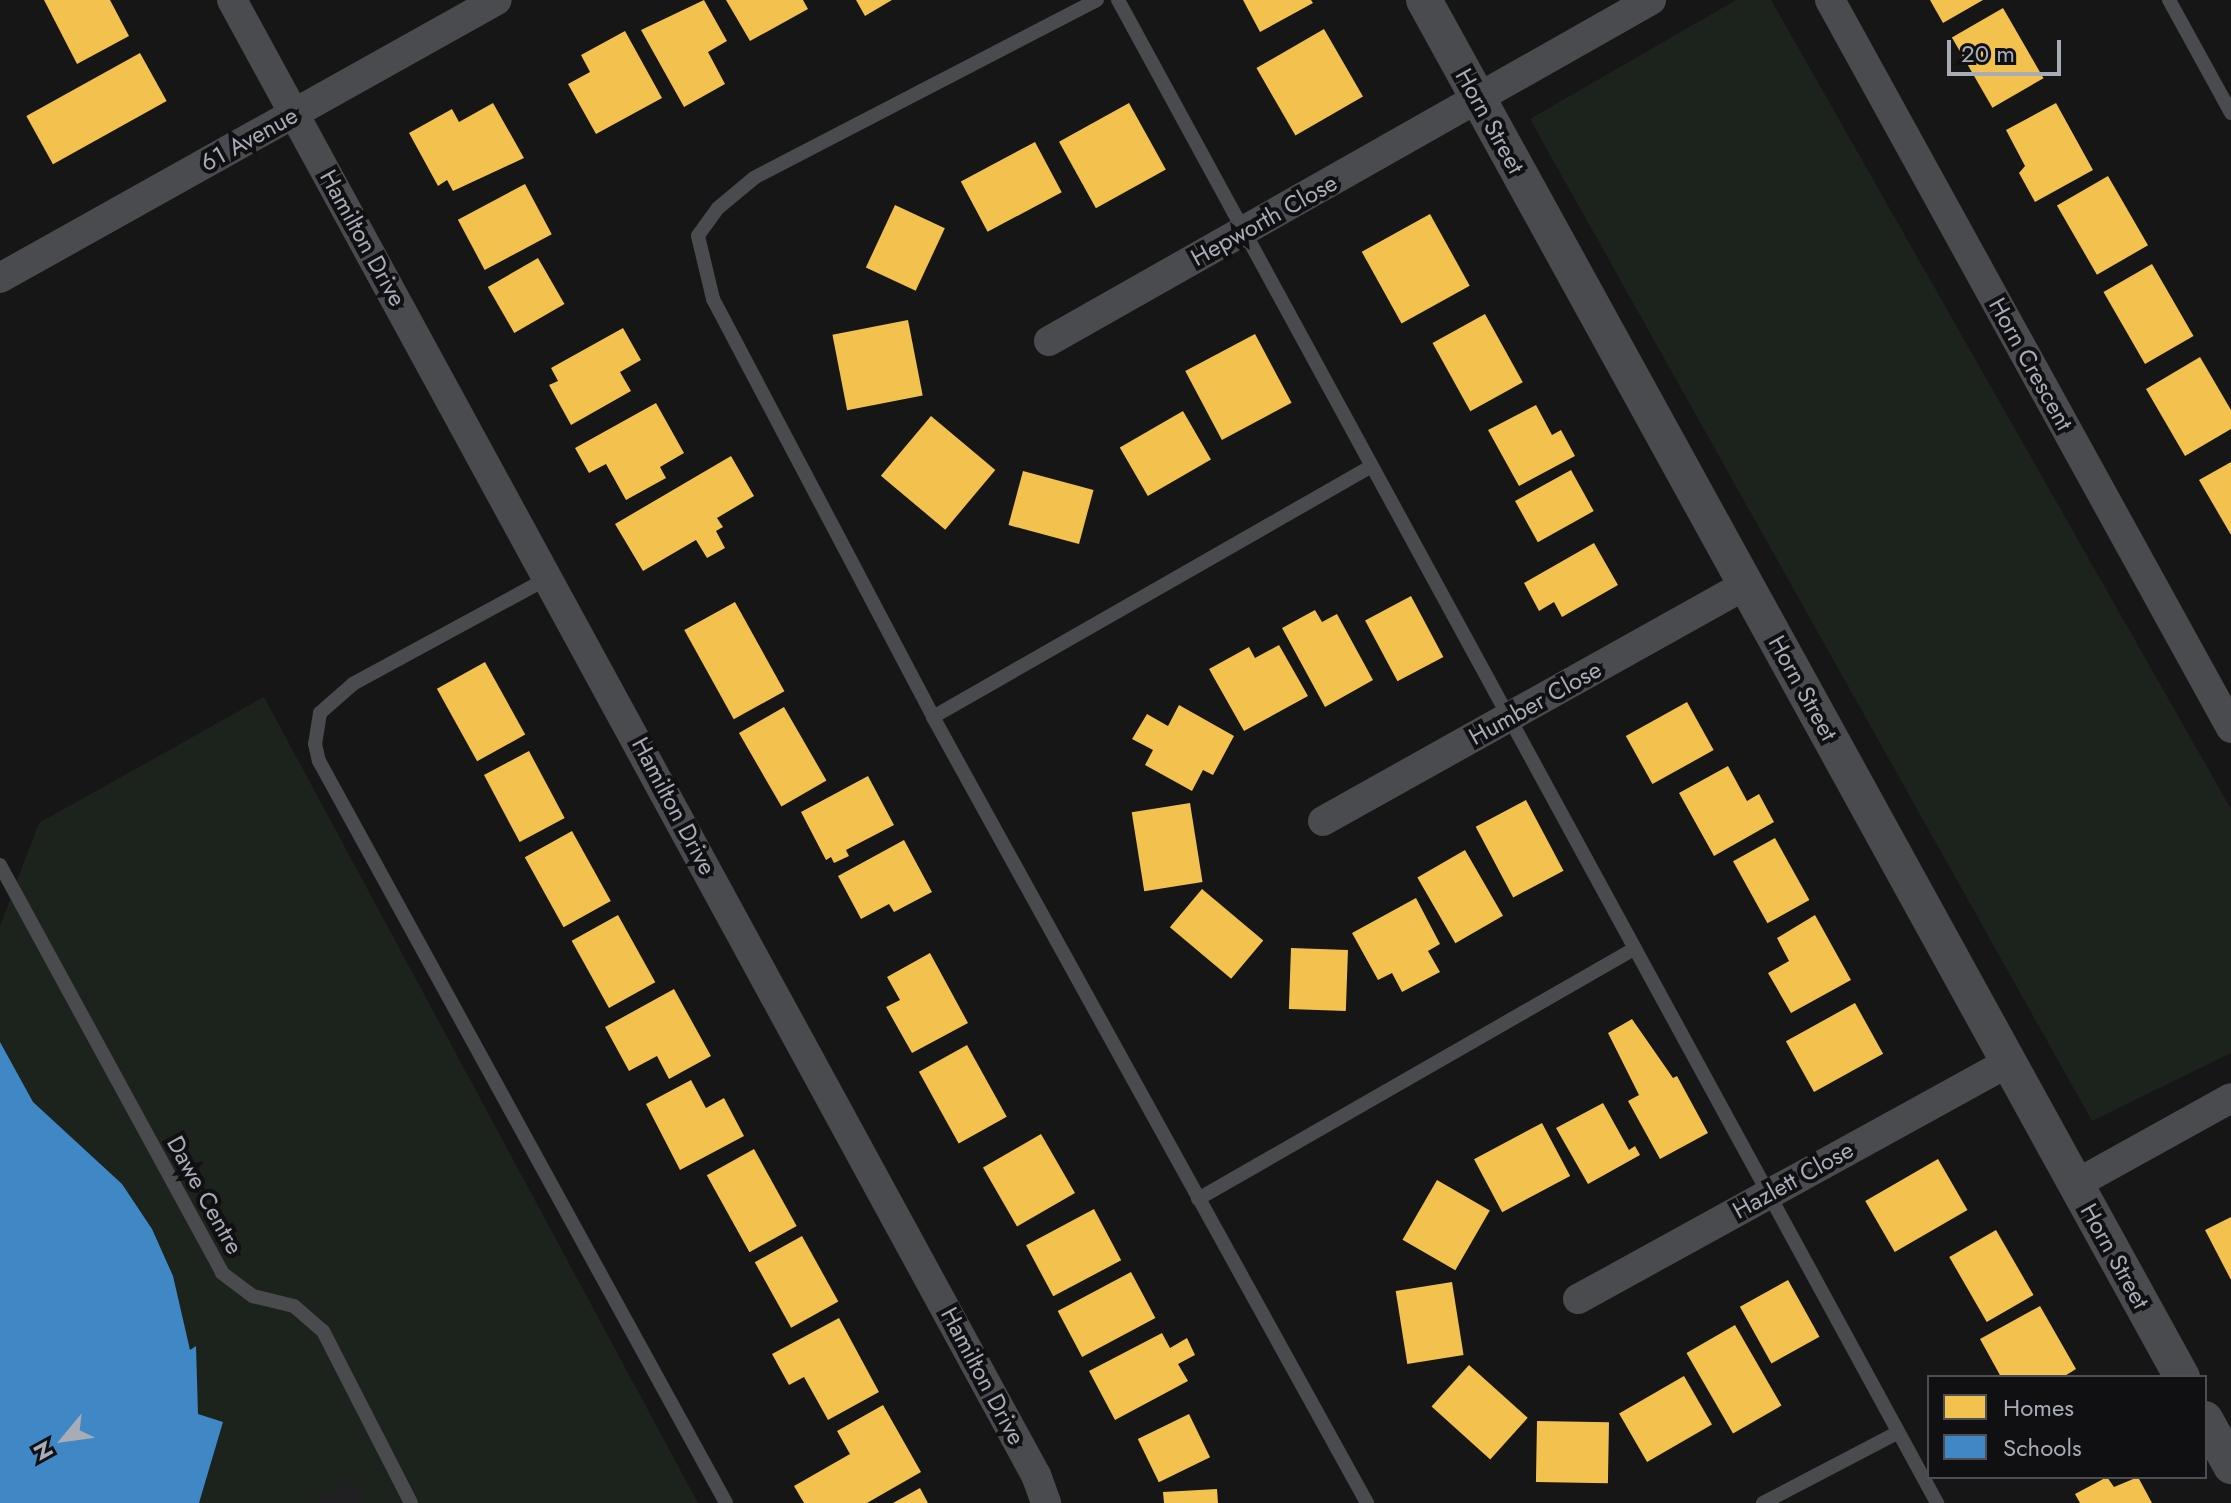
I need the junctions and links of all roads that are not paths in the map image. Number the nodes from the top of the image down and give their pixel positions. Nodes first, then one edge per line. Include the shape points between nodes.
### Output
1 (232, 0) edge
2 (497, 0) edge
3 (1097, 0) edge
4 (1118, 0) edge
5 (1424, 0) edge
6 (1651, 0) edge
7 (1830, 0) edge
8 (2169, 0) edge
9 (1480, 101) junction
10 (295, 113) junction
11 (2231, 113) edge
12 (1241, 231) junction
13 (3, 270) edge
14 (1049, 341) dead end
15 (1370, 467) junction
16 (549, 578) junction
17 (1746, 585) junction
18 (933, 717) junction
19 (1509, 717) junction
20 (2231, 728) edge
21 (1323, 821) dead end
22 (0, 865) edge
23 (1634, 949) junction
24 (2009, 1062) junction
25 (2231, 1098) edge
26 (2076, 1184) junction
27 (1770, 1193) junction
28 (1198, 1199) junction
29 (1578, 1299) dead end
30 (2181, 1375) edge
31 (2207, 1423) edge
32 (1897, 1433) junction
33 (2231, 1466) edge
34 (411, 1503) edge
35 (726, 1503) edge
36 (1046, 1503) edge
37 (1367, 1503) edge
38 (1763, 1503) edge
39 (1937, 1503) edge

1 - 10 street, Hamilton Drive
2 - 10 street, 61 Avenue
3 - 18 lane via 754,178 718,208 698,236 713,299
4 - 12 lane
5 - 9 street, Horn Street
6 - 9 street
7 - 20 street, Horn Crescent
8 - 11 lane
9 - 12 street, Hepworth Close
9 - 17 street, Horn Street
10 - 13 street, 61 Avenue
10 - 16 street, Hamilton Drive
12 - 14 street, Hepworth Close
12 - 15 lane
15 - 18 lane
15 - 19 lane
16 - 35 lane via 353,684 320,713 315,744 319,761
16 - 36 street, Hamilton Drive via 1029,1461
17 - 19 street, Humber Close
17 - 24 street, Horn Street
18 - 28 lane
19 - 21 street, Humber Close
19 - 23 lane
22 - 34 lane, Dawe Centre via 222,1273 253,1296 294,1306 323,1331
23 - 27 lane
23 - 28 lane
24 - 26 street, Horn Street
24 - 27 street, Hazlett Close
25 - 26 street
26 - 30 street, Horn Street
27 - 29 street, Hazlett Close
27 - 32 lane
28 - 37 lane
31 - 33 street
32 - 38 lane
32 - 39 lane

